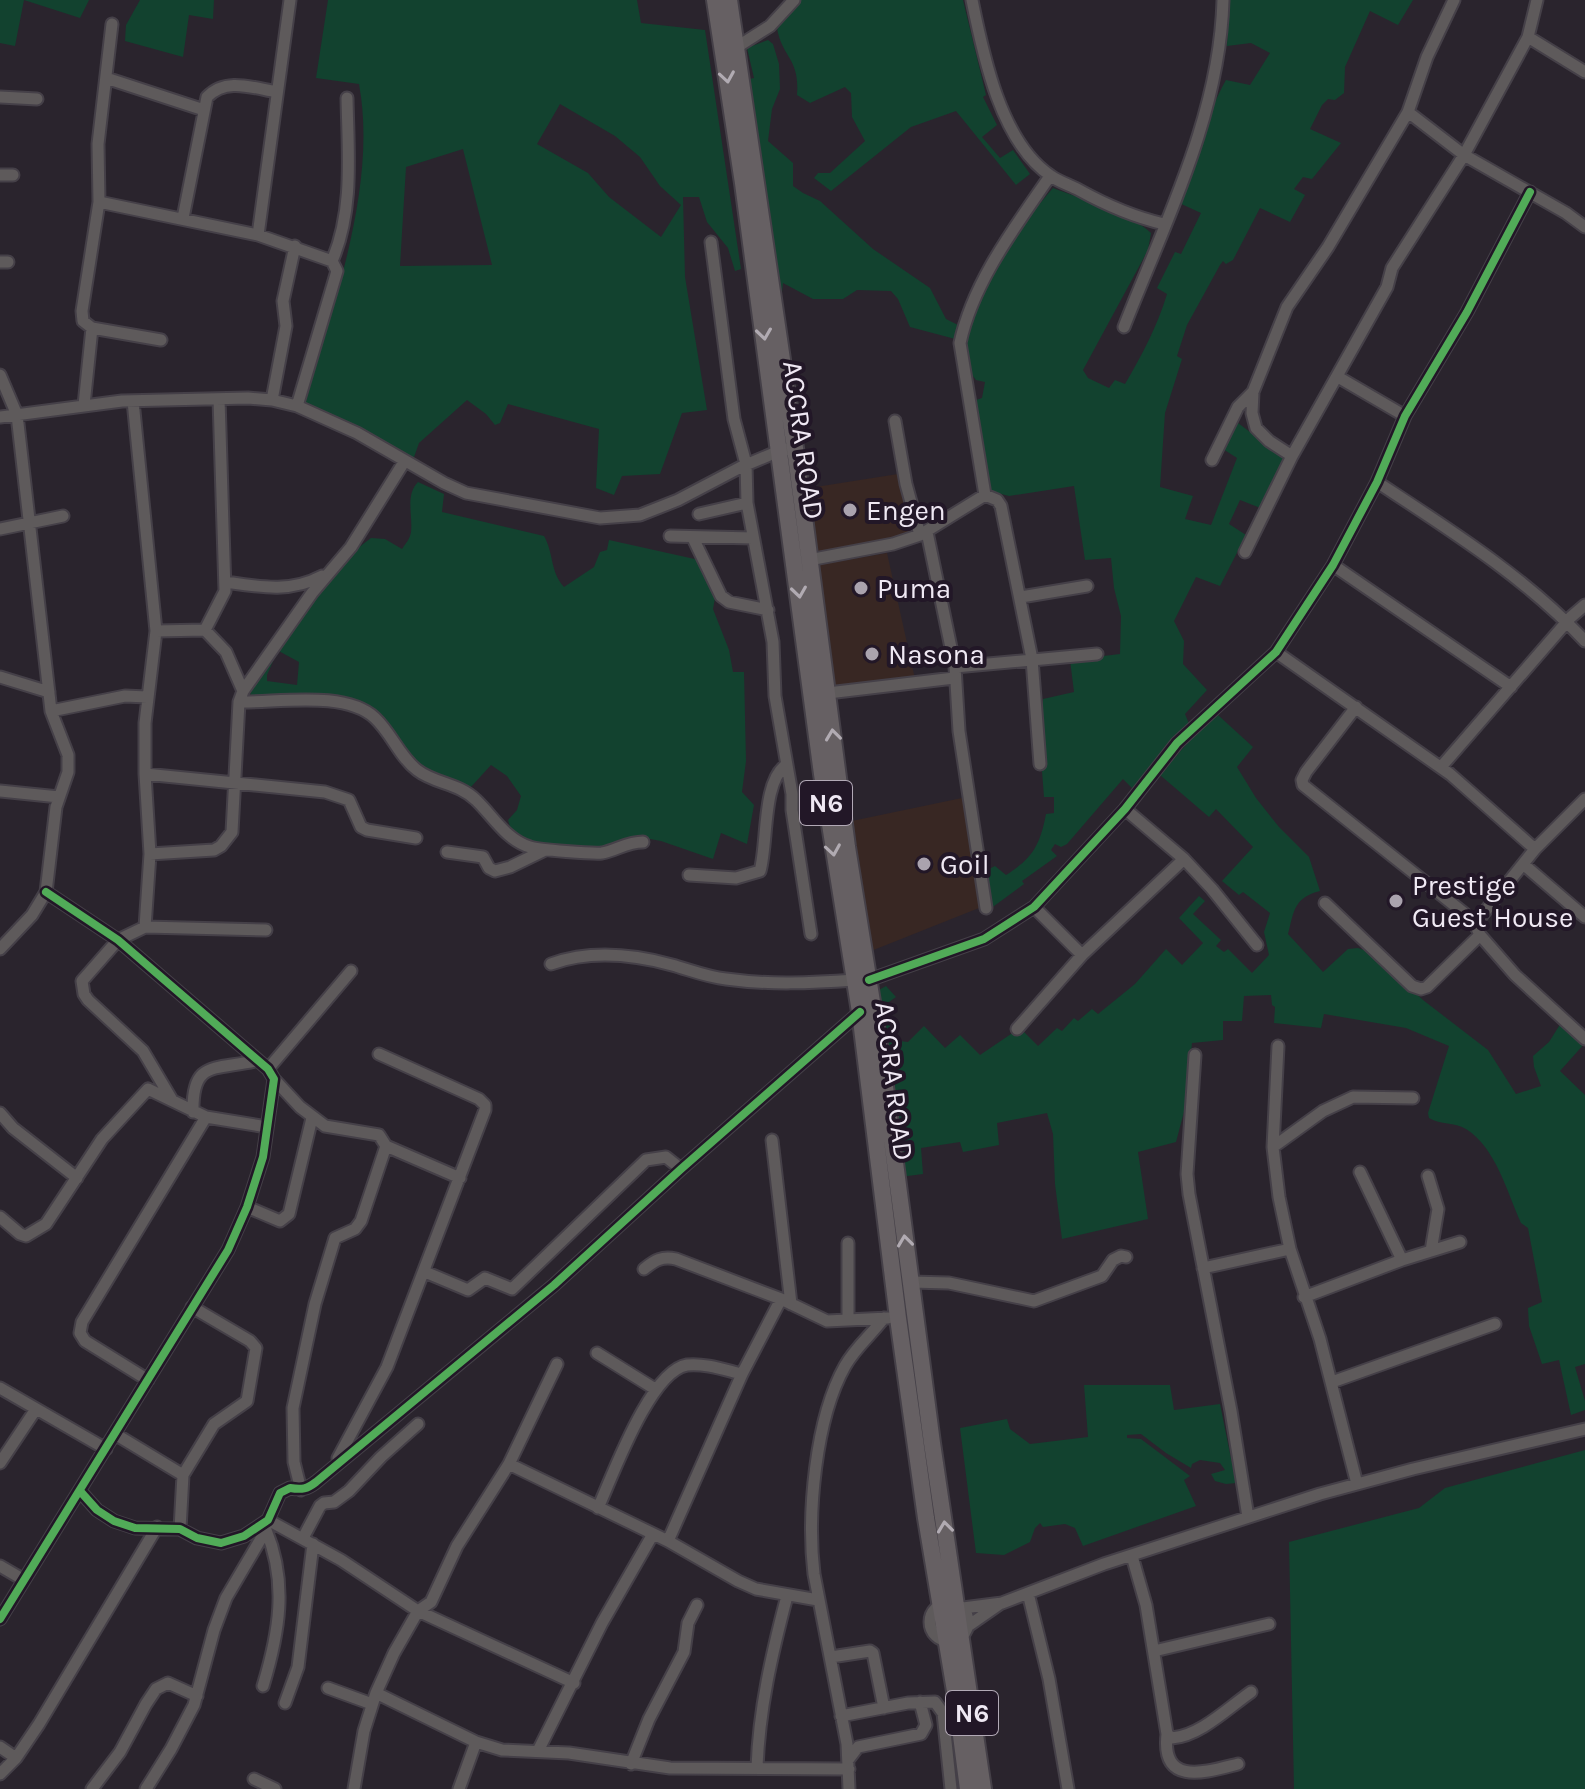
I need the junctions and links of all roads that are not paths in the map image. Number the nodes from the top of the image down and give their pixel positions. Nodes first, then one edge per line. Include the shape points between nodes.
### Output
1 (290, 0) edge
2 (715, 0) edge
3 (729, 0) edge
4 (794, 0) edge
5 (972, 0) edge
6 (1223, 0) edge
7 (1454, 0) edge
8 (1537, 0) edge
9 (112, 24) dead end
10 (1528, 37) junction
11 (737, 47) junction
12 (1585, 72) edge
13 (106, 78) junction
14 (277, 92) junction
15 (0, 97) edge
16 (347, 98) dead end
17 (37, 99) dead end
18 (204, 110) junction
19 (1408, 112) junction
20 (1464, 155) junction
21 (0, 175) edge
22 (13, 175) dead end
23 (1050, 176) junction
24 (1530, 192) junction
25 (99, 202) junction
26 (183, 218) junction
27 (1164, 224) junction
28 (1585, 227) edge
29 (258, 235) junction
30 (711, 242) dead end
31 (295, 246) junction
32 (332, 261) junction
33 (1124, 327) dead end
34 (92, 328) junction
35 (161, 340) dead end
36 (0, 375) edge
37 (1338, 377) junction
38 (1253, 392) junction
39 (219, 399) junction
40 (272, 400) junction
41 (133, 401) junction
42 (84, 405) junction
43 (297, 406) junction
44 (17, 415) junction
45 (1405, 416) junction
46 (0, 417) edge
47 (895, 421) dead end
48 (787, 450) junction
49 (1292, 456) junction
50 (1212, 460) dead end
51 (404, 462) junction
52 (746, 464) junction
53 (1377, 482) junction
54 (985, 495) junction
55 (747, 503) junction
56 (699, 514) dead end
57 (63, 516) dead end
58 (28, 521) junction
59 (0, 529) edge
60 (923, 534) junction
61 (670, 536) dead end
62 (693, 538) junction
63 (753, 538) junction
64 (1245, 552) dead end
65 (809, 560) junction
66 (1333, 565) junction
67 (330, 572) junction
68 (226, 582) junction
69 (1087, 586) dead end
70 (1021, 597) junction
71 (1585, 605) edge
72 (768, 610) junction
73 (1567, 622) junction
74 (205, 630) junction
75 (156, 631) junction
76 (1585, 641) edge
77 (1276, 652) junction
78 (1097, 654) dead end
79 (1032, 659) junction
80 (955, 672) junction
81 (0, 677) edge
82 (1511, 687) junction
83 (49, 692) junction
84 (828, 693) junction
85 (147, 697) junction
86 (241, 697) junction
87 (1356, 707) junction
88 (51, 711) junction
89 (1040, 764) dead end
90 (786, 765) junction
91 (1441, 767) junction
92 (145, 774) junction
93 (235, 782) junction
94 (0, 791) edge
95 (59, 797) junction
96 (1585, 799) edge
97 (1125, 809) junction
98 (416, 838) dead end
99 (643, 842) dead end
100 (1535, 849) junction
101 (545, 850) junction
102 (447, 852) dead end
103 (150, 854) junction
104 (1184, 859) junction
105 (1523, 864) junction
106 (689, 875) dead end
107 (46, 892) junction
108 (1325, 903) dead end
109 (1034, 907) junction
110 (986, 908) dead end
111 (1585, 917) edge
112 (145, 927) junction
113 (266, 930) dead end
114 (1478, 930) junction
115 (811, 934) dead end
116 (118, 940) junction
117 (1257, 945) dead end
118 (0, 949) edge
119 (1082, 955) junction
120 (551, 964) dead end
121 (351, 971) dead end
122 (862, 980) junction
123 (860, 1012) junction
124 (1017, 1029) dead end
125 (1585, 1039) edge
126 (1278, 1046) dead end
127 (379, 1054) dead end
128 (1195, 1055) dead end
129 (255, 1061) junction
130 (271, 1074) junction
131 (1413, 1098) dead end
132 (172, 1100) junction
133 (193, 1112) junction
134 (0, 1113) edge
135 (206, 1117) junction
136 (312, 1118) junction
137 (267, 1127) junction
138 (772, 1140) dead end
139 (386, 1146) junction
140 (1273, 1147) junction
141 (681, 1169) junction
142 (1360, 1172) dead end
143 (1428, 1176) dead end
144 (77, 1178) junction
145 (460, 1178) junction
146 (247, 1207) junction
147 (0, 1217) edge
148 (1460, 1242) dead end
149 (848, 1243) dead end
150 (1290, 1249) junction
151 (1431, 1251) junction
152 (1126, 1257) dead end
153 (1402, 1260) junction
154 (1203, 1268) junction
155 (644, 1269) dead end
156 (425, 1272) junction
157 (911, 1282) junction
158 (1304, 1297) junction
159 (786, 1302) junction
160 (192, 1307) junction
161 (891, 1318) junction
162 (848, 1320) junction
163 (1495, 1324) dead end
164 (597, 1353) dead end
165 (557, 1364) dead end
166 (742, 1374) junction
167 (148, 1380) junction
168 (1332, 1382) junction
169 (0, 1388) edge
170 (655, 1389) junction
171 (36, 1409) junction
172 (418, 1424) dead end
173 (1585, 1429) edge
174 (115, 1434) junction
175 (924, 1443) junction
176 (106, 1449) junction
177 (0, 1463) edge
178 (509, 1464) junction
179 (334, 1466) junction
180 (183, 1475) junction
181 (1357, 1484) junction
182 (301, 1490) junction
183 (80, 1491) junction
184 (598, 1508) junction
185 (1248, 1517) junction
186 (266, 1524) junction
187 (157, 1527) junction
188 (180, 1529) junction
189 (653, 1534) junction
190 (308, 1541) junction
191 (668, 1541) junction
192 (1132, 1556) junction
193 (0, 1566) edge
194 (24, 1580) junction
195 (1028, 1593) junction
196 (787, 1596) junction
197 (818, 1600) junction
198 (1002, 1603) junction
199 (697, 1605) dead end
200 (953, 1606) junction
201 (418, 1611) junction
202 (0, 1619) edge
203 (1269, 1624) dead end
204 (958, 1635) junction
205 (1154, 1651) junction
206 (831, 1657) junction
207 (574, 1683) junction
208 (263, 1686) dead end
209 (328, 1688) dead end
210 (1251, 1692) dead end
211 (197, 1696) junction
212 (374, 1698) junction
213 (920, 1702) junction
214 (285, 1703) dead end
215 (884, 1708) junction
216 (841, 1716) junction
217 (1167, 1734) junction
218 (476, 1742) junction
219 (0, 1747) edge
220 (538, 1751) junction
221 (16, 1758) junction
222 (631, 1764) junction
223 (849, 1764) junction
224 (1238, 1764) dead end
225 (757, 1768) junction
226 (0, 1774) edge
227 (254, 1779) dead end
228 (92, 1789) edge
229 (146, 1789) edge
230 (275, 1789) edge
231 (354, 1789) edge
232 (459, 1789) edge
233 (849, 1789) edge
234 (951, 1789) edge
235 (968, 1789) edge
236 (983, 1789) edge
237 (1068, 1789) edge

1 - 14 street
2 -> 48 highway, ACCRA ROAD / N6
3 - 11 highway, ACCRA ROAD / N6
4 - 11 street via 758,36
5 - 23 street via 1000,107
6 - 27 street via 1222,41 1205,120
7 - 19 street
8 - 10 street
9 - 13 street
10 - 12 street
10 - 20 street
11 - 48 highway, ACCRA ROAD / N6
13 - 18 street
13 - 25 street via 97,158
14 - 18 street via 223,85 207,97
14 - 29 street
15 - 17 street
16 - 32 street via 348,195 344,231
18 - 26 street
19 - 20 street
19 - 38 street via 1287,307
20 - 24 street
20 - 37 street via 1392,268
21 - 22 street
23 - 27 street via 1138,218
23 - 54 street via 996,259 964,322 960,343
24 - 28 street
24 - 45 street
25 - 26 street
25 - 34 street via 82,311 83,321
26 - 29 street
27 - 33 street
29 - 31 street
30 - 52 street via 734,419
31 - 32 street
31 - 40 street
32 - 43 street via 337,271
34 - 35 street
34 - 42 street
36 - 44 street
37 - 45 street
37 - 49 street
38 - 49 street via 1256,428
38 - 50 street via 1238,407
39 - 40 street
39 - 41 street
39 - 68 street
40 - 43 street
41 - 42 street
41 - 75 street
42 - 44 street
43 - 51 street
44 - 46 street
44 - 58 street
45 - 53 street
47 - 60 street via 906,484
48 - 52 street
48 - 65 highway, ACCRA ROAD / N6
48 -> 122 highway, ACCRA ROAD / N6 via 824,789
49 - 64 street
51 - 52 street via 466,493 610,518 640,515 678,500
51 - 67 street
52 - 55 street
53 - 66 street
53 - 73 street via 1523,582
54 - 60 street
54 - 70 street via 1001,506
55 - 56 street
55 - 63 street
57 - 58 street
58 - 59 street
58 - 83 street
60 - 65 street
60 - 80 street
61 - 62 street
62 - 63 street
62 - 72 street via 721,596
63 - 72 street
65 - 84 highway, ACCRA ROAD / N6
66 - 77 street
66 - 82 street
67 - 68 street via 290,588
67 - 86 street
68 - 74 street
69 - 70 street
70 - 79 street
71 - 73 street
72 - 90 street
73 - 76 street
73 - 82 street
74 - 75 street
74 - 86 street via 226,652
75 - 85 street
77 - 87 street
77 - 97 street via 1177,743
78 - 79 street
79 - 80 street
79 - 89 street
80 - 84 street
80 - 110 street
81 - 83 street
82 - 91 street
83 - 88 street
122 -> 84 highway, ACCRA ROAD / N6
85 - 88 street via 125,696
85 - 92 street
86 - 93 street
86 - 101 street via 313,700 364,711 381,723 421,773 465,791 508,835
87 - 91 street
87 - 114 street via 1306,772 1303,785 1399,859
88 - 95 street via 68,755
90 - 106 street via 778,770 772,787 760,871 736,878
90 - 115 street
91 - 100 street
92 - 93 street
92 - 103 street
93 - 98 street via 339,796 349,800 361,827
93 - 103 street via 232,832 221,846
94 - 95 street
95 - 107 street
96 - 100 street
97 - 104 street
97 - 109 street
99 - 101 street via 593,854
100 - 105 street
101 - 102 street via 495,871 483,857
103 - 112 street
104 - 117 street
104 - 119 street
105 - 111 street
105 - 114 street
107 - 116 street
107 - 118 street
108 - 114 street via 1421,989
109 - 119 street
109 - 122 street via 984,939
112 - 113 street
112 - 116 street
114 - 125 street via 1515,975
116 - 129 street
116 - 132 street via 82,981 84,994 143,1051
119 - 124 street
120 - 122 street via 587,955 624,956 724,979 782,984
121 - 130 street
122 - 123 highway, ACCRA ROAD / N6
157 -> 122 highway, ACCRA ROAD / N6
123 - 141 street
123 - 161 highway, ACCRA ROAD / N6
126 - 140 street
127 - 145 street via 485,1105
128 - 154 street via 1187,1174
129 - 130 street
129 - 133 street via 197,1077
130 - 136 street
130 - 137 street
131 - 140 street via 1353,1097 1323,1111
132 - 133 street
132 - 144 street via 152,1090 143,1092
133 - 135 street
134 - 144 street
135 - 137 street
135 - 167 street via 82,1322 85,1341
136 - 139 street via 337,1129 379,1135
136 - 146 street via 289,1214 280,1221
137 - 146 street
138 - 159 street
139 - 145 street
139 - 182 street via 361,1221 335,1238 315,1304 293,1408 294,1462
140 - 150 street
141 - 156 street via 666,1157 646,1160 512,1289 485,1278 468,1290
141 - 179 street via 554,1285
142 - 153 street
143 - 151 street via 1438,1209
144 - 147 street via 56,1212 26,1236
145 - 156 street
146 - 160 street via 228,1250
148 - 151 street
149 - 162 street
150 - 154 street
150 - 158 street
151 - 153 street
152 - 157 street via 1116,1258 1102,1276 1034,1301 949,1283
153 - 158 street
154 - 185 street
155 - 159 street via 656,1260 676,1259
156 - 179 street via 387,1367
157 - 175 highway, ACCRA ROAD / N6
158 - 168 street
159 - 162 street via 827,1321
159 - 166 street
160 - 167 street
160 - 180 street via 256,1348 247,1401 214,1424
161 - 162 street
161 - 175 highway, ACCRA ROAD / N6
161 - 197 street via 846,1364 829,1403 812,1508
163 - 168 street
164 - 170 street
165 - 178 street
166 - 170 street via 686,1365
166 - 191 street
167 - 174 street
168 - 181 street
169 - 171 street
170 - 184 street
171 - 176 street
171 - 177 street
172 - 190 street via 349,1491 320,1506
173 - 181 street
174 - 176 street
174 - 180 street
175 - 200 highway, ACCRA ROAD / N6
176 - 183 street
178 - 184 street
178 - 201 street via 457,1546 431,1602
179 - 182 street
180 - 188 street
181 - 185 street
182 - 186 street via 280,1493
183 - 187 street via 114,1521 135,1528
183 - 194 street
184 - 189 street
185 - 192 street
186 - 188 street via 221,1543
186 - 190 street
186 - 208 street via 281,1595
186 - 211 street via 226,1598
187 - 188 street
187 - 221 street
189 - 191 street
189 - 207 street
190 - 201 street
190 - 214 street via 298,1667
191 - 196 street via 738,1581
192 - 195 street
192 - 205 street
193 - 194 street
194 - 202 street
195 - 198 street
195 - 237 street
196 - 197 street
196 - 225 street via 760,1714
197 - 206 street
198 - 200 street
198 - 204 street
199 - 222 street via 684,1652
200 - 204 highway, ACCRA ROAD / N6
200 - 204 street via 968,1617
201 - 207 street
201 - 212 street
203 - 205 street
204 - 235 highway, ACCRA ROAD / N6
204 - 236 highway, ACCRA ROAD / N6
205 - 217 street
206 - 215 street via 873,1653
206 - 216 street
207 - 220 street
209 - 212 street
210 - 217 street via 1198,1729 1179,1738
211 - 228 street via 168,1683 156,1689
211 - 229 street
212 - 218 street
212 - 231 street
213 - 215 street
213 - 223 street via 926,1725 921,1734 858,1747
213 - 234 street via 935,1702 943,1713
215 - 216 street
216 - 223 street
217 - 224 street via 1167,1754 1183,1773
218 - 220 street via 502,1750
218 - 232 street
219 - 221 street
220 - 222 street
221 - 226 street
222 - 225 street
223 - 225 street
223 - 233 street
227 - 230 street

